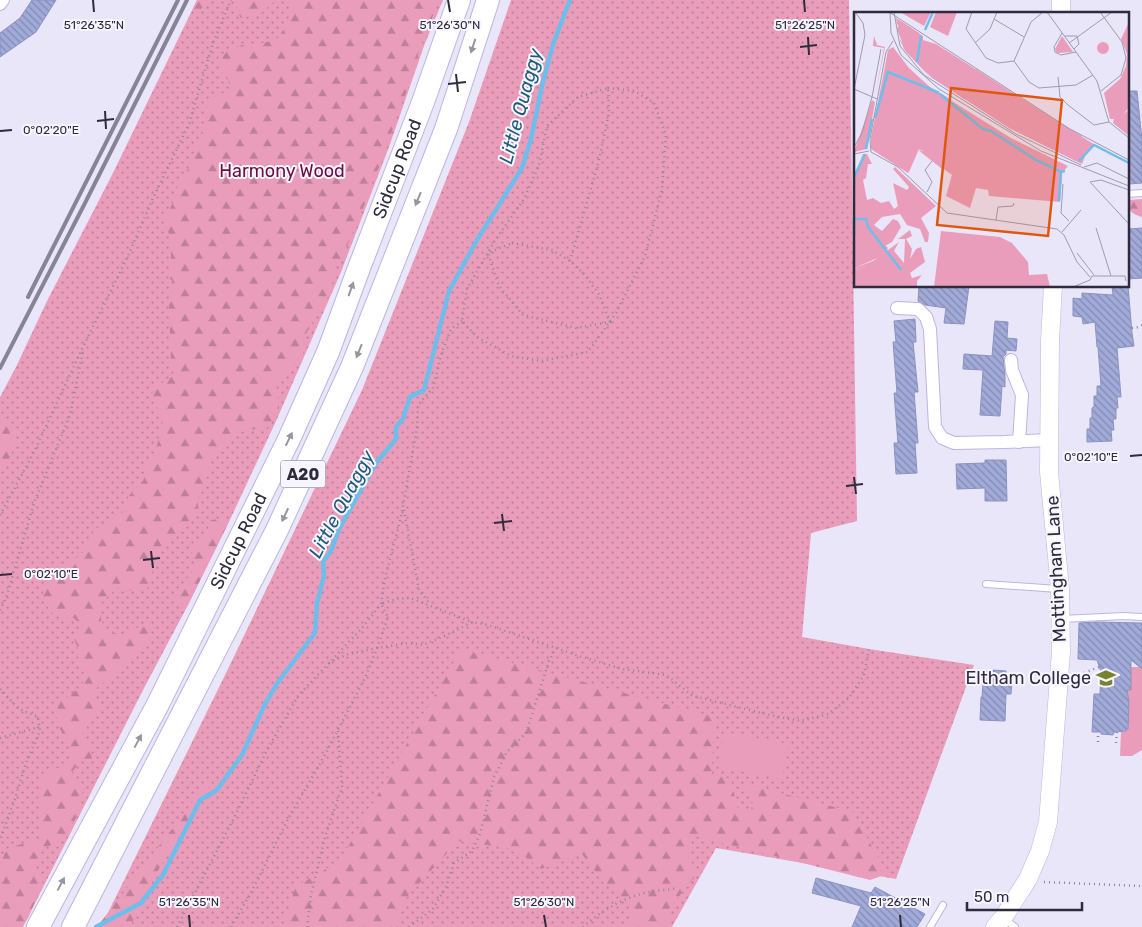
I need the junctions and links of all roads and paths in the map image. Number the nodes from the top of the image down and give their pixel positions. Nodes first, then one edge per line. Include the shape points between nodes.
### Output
1 (3, 0) edge
2 (231, 0) edge
3 (459, 0) edge
4 (488, 0) edge
5 (0, 4) edge
6 (608, 88) junction
7 (488, 252) junction
8 (570, 261) junction
9 (1054, 288) edge
10 (898, 308) dead end
11 (462, 321) junction
12 (610, 322) junction
13 (1142, 325) edge
14 (1132, 328) dead end
15 (84, 346) junction
16 (1011, 360) dead end
17 (1050, 440) junction
18 (1019, 442) junction
19 (403, 506) junction
20 (0, 516) edge
21 (986, 584) dead end
22 (1060, 589) junction
23 (381, 604) junction
24 (431, 605) junction
25 (0, 610) edge
26 (1142, 617) edge
27 (1060, 619) junction
28 (472, 622) junction
29 (377, 648) junction
30 (556, 648) junction
31 (869, 649) dead end
32 (328, 664) junction
33 (1099, 667) dead end
34 (1084, 673) dead end
35 (0, 689) edge
36 (39, 727) junction
37 (338, 728) junction
38 (1117, 731) dead end
39 (1098, 732) dead end
40 (0, 738) edge
41 (1098, 742) dead end
42 (1116, 742) dead end
43 (0, 840) edge
44 (1042, 881) dead end
45 (1142, 886) edge
46 (678, 888) dead end
47 (943, 905) dead end
48 (1004, 924) edge
49 (38, 927) edge
50 (72, 927) edge
51 (177, 927) edge
52 (232, 927) edge
53 (308, 927) edge
54 (409, 927) edge
55 (582, 927) edge
56 (930, 927) edge

1 - 5 street
2 - 15 path via 213,43 190,124
49 -> 3 highway, Sidcup Road / A20 via 157,706 289,439 328,352
4 -> 50 highway, Sidcup Road / A20 via 446,129 352,367 278,530
6 - 7 path via 578,97 547,126 538,165 524,199
6 - 8 path via 608,113 598,164
6 - 12 path via 635,91 654,104 666,135 662,190 645,256
7 - 8 path via 512,243 552,250
7 - 11 path via 467,289
7 - 12 path via 499,286 523,315 576,328
8 - 12 path via 600,296
9 - 17 street, Mottingham Lane via 1050,341
10 - 18 street via 918,310 926,317 930,329 935,427 942,438 954,443
11 - 12 path via 477,336 511,356 541,361 588,352
11 - 19 path via 451,329 433,388 418,405 418,428
13 - 14 path
15 - 20 path
15 - 25 path via 70,415 34,503
16 - 18 street via 1022,395
17 - 18 street
17 - 22 street, Mottingham Lane via 1049,472
19 - 23 path
19 - 24 path via 419,590
21 - 22 lane
22 - 27 street, Mottingham Lane
23 - 24 path via 410,598
23 - 29 path via 388,617
23 - 32 path
24 - 28 path
26 - 27 lane
27 - 48 street, Mottingham Lane via 1048,822 1028,879
28 - 29 path via 423,645 408,643
28 - 30 path
29 - 32 path via 348,654
29 - 37 path
30 - 31 path via 622,669 666,675 693,696 801,721 828,714 849,698 864,675
30 - 54 path via 526,733 507,752 494,777 480,834 472,851 454,863 434,909
32 - 51 path via 293,704
33 - 34 path
35 - 36 path via 19,709 38,717
36 - 40 path
36 - 43 path
37 - 52 path
37 - 53 path via 342,787 325,837 311,895
38 - 42 path
39 - 41 path
44 - 45 path
46 - 55 path via 648,892 625,900
47 - 56 lane

